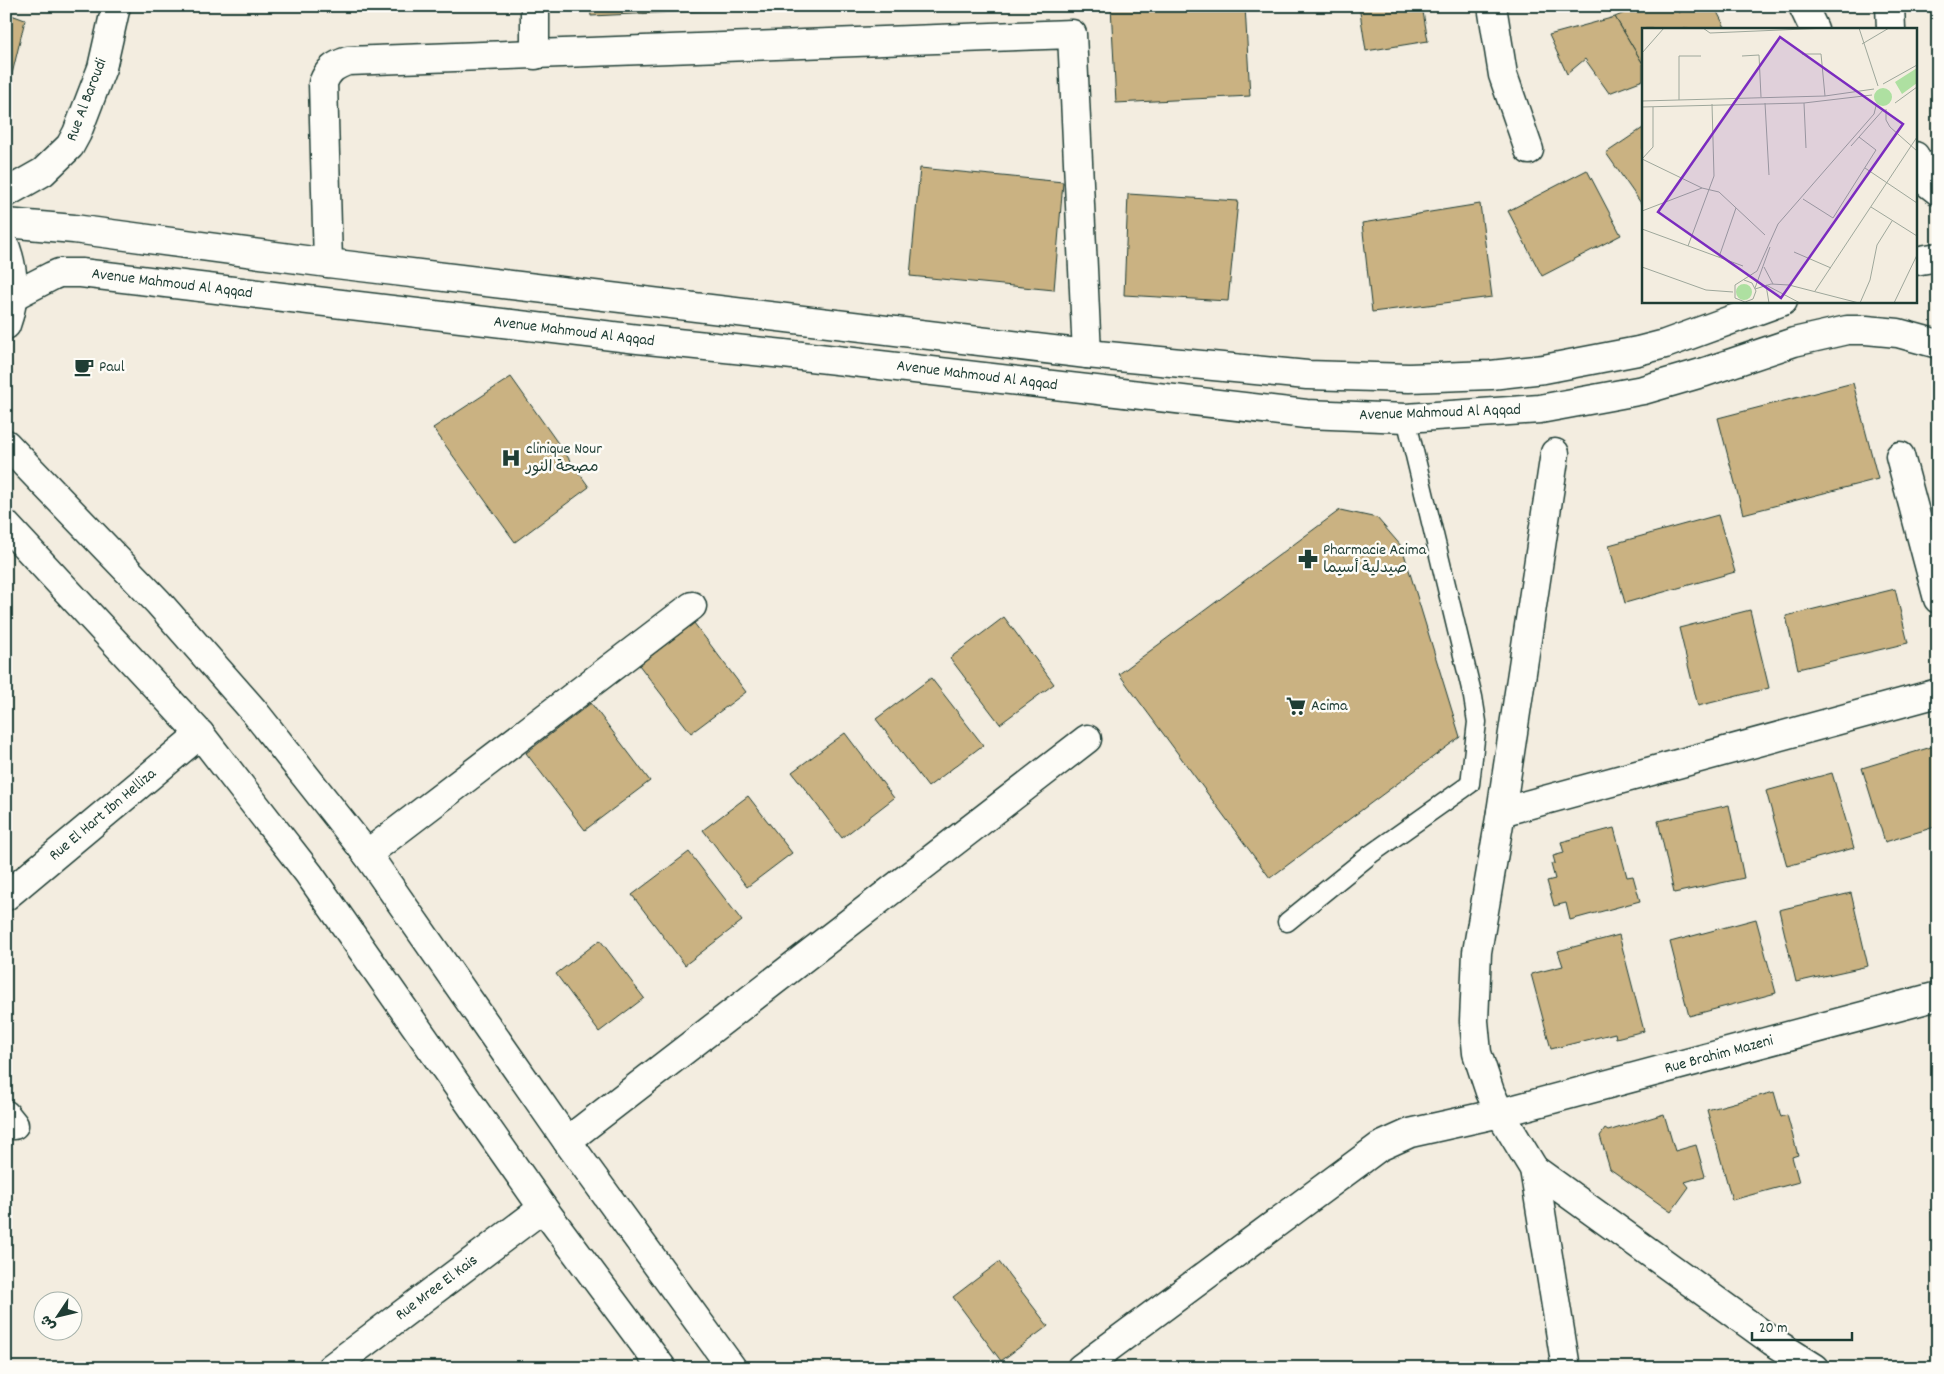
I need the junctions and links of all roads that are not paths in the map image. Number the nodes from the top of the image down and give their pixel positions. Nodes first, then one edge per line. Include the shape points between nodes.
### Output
1 (116, 6) edge
2 (535, 6) edge
3 (1492, 6) edge
4 (1803, 6) edge
5 (1890, 6) edge
6 (1814, 28) edge
7 (1891, 28) edge
8 (535, 55) junction
9 (1529, 150) dead end
10 (6, 193) edge
11 (6, 223) edge
12 (6, 248) edge
13 (1938, 257) edge
14 (1916, 261) edge
15 (328, 263) junction
16 (13, 296) junction
17 (1780, 302) edge
18 (6, 325) edge
19 (1938, 344) edge
20 (1086, 354) junction
21 (1406, 418) junction
22 (6, 444) edge
23 (1555, 453) dead end
24 (1900, 456) dead end
25 (6, 526) edge
26 (1938, 599) edge
27 (692, 606) dead end
28 (1938, 693) edge
29 (200, 734) junction
30 (1087, 740) dead end
31 (1501, 812) junction
32 (367, 854) junction
33 (6, 896) edge
34 (1286, 922) dead end
35 (1938, 996) edge
36 (1500, 1113) junction
37 (567, 1141) junction
38 (1534, 1169) junction
39 (543, 1208) junction
40 (331, 1368) edge
41 (662, 1368) edge
42 (732, 1368) edge
43 (1082, 1368) edge
44 (1566, 1368) edge
45 (1815, 1368) edge

1 - 10 street, Rue Al Baroudi via 97,82 70,146 43,172
2 - 8 street
3 - 9 street via 1503,75
4 - 6 street
5 - 7 street
8 - 15 street via 348,61 331,69 322,83
8 - 20 street via 1072,34
11 - 15 street
12 - 16 street via 12,268
13 - 14 street
15 - 20 street
16 - 18 street
16 - 21 street, Avenue Mahmoud Al Aqqad via 60,273 80,273 1306,414
17 - 20 street via 1638,352 1491,375 1409,378 1306,375
19 - 21 street, Avenue Mahmoud Al Aqqad via 1898,333 1847,330 1794,342 1674,382 1622,394 1517,412
21 - 34 lane via 1473,697 1476,722 1470,784 1370,854
22 - 32 street via 158,602 247,703
23 - 31 street
24 - 26 street
25 - 29 street
27 - 32 street
28 - 31 street
29 - 33 street, Rue El Hart Ibn Helliza
29 - 39 street via 309,874
30 - 37 street
31 - 36 street via 1477,952 1474,1020 1482,1068
32 - 37 street
35 - 36 street, Rue Brahim Mazeni
36 - 38 street
36 - 43 street, Rue Brahim Mazeni via 1410,1133 1379,1147
37 - 42 street
38 - 44 street
38 - 45 street
39 - 40 street, Rue Mree El Kais
39 - 41 street

